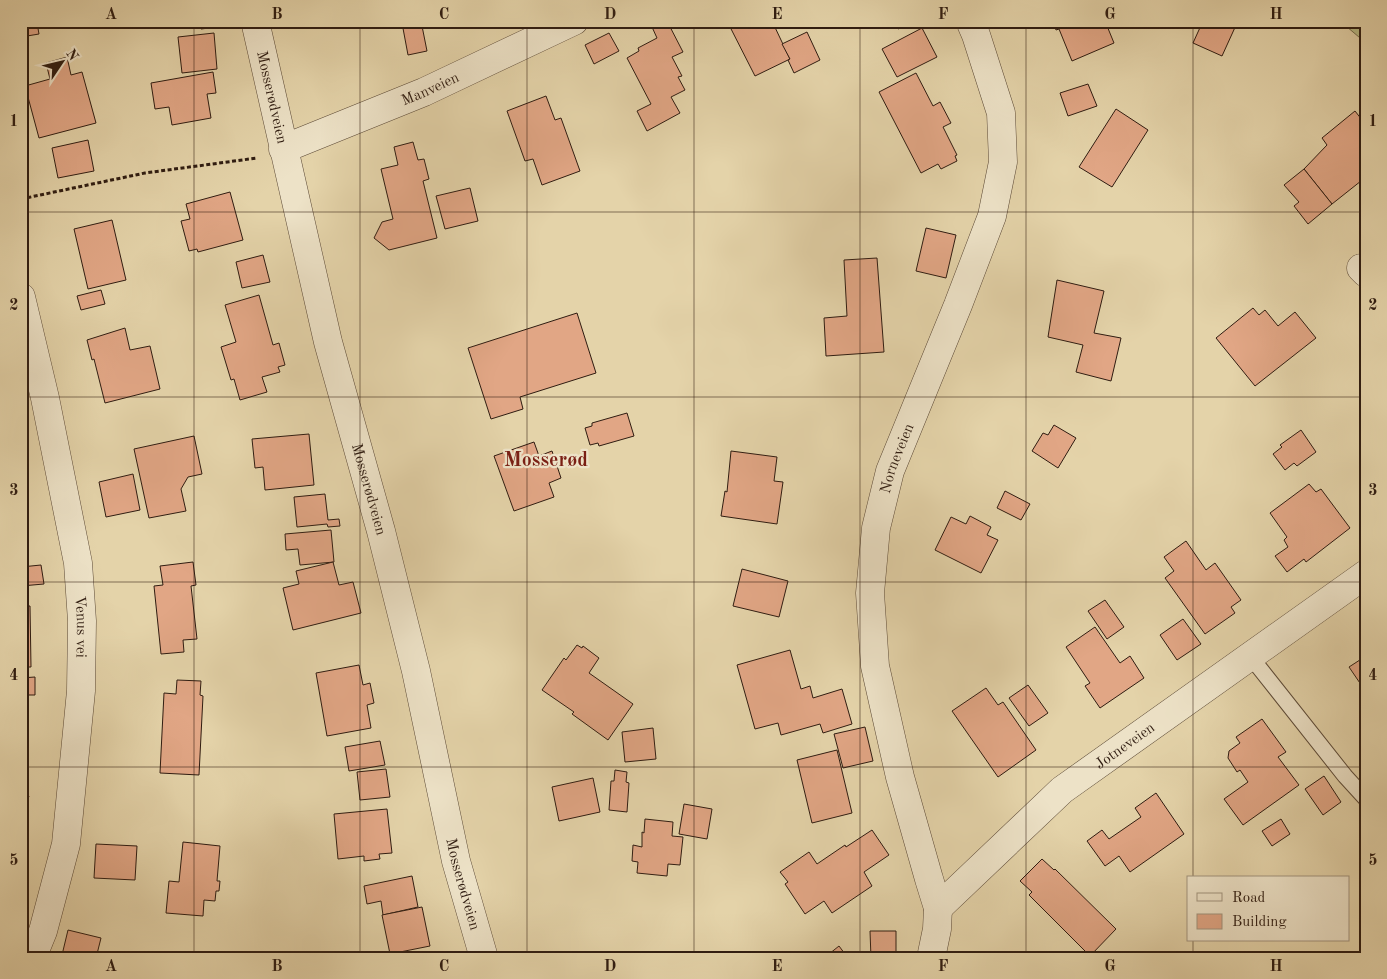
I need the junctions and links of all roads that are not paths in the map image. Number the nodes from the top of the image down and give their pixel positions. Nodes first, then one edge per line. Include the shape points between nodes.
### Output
1 (255, 21) edge
2 (574, 21) edge
3 (970, 21) edge
4 (283, 149) junction
5 (21, 297) edge
6 (1366, 574) edge
7 (1250, 656) junction
8 (1366, 799) edge
9 (938, 908) junction
10 (32, 958) edge
11 (484, 958) edge
12 (931, 958) edge

1 - 4 street, Mosserødveien
2 - 4 street, Manveien via 424,92
3 - 9 street, Norneveien via 1001,114 1003,162 992,216 890,471 876,528 870,593 878,675 900,777
4 - 11 street, Mosserødveien via 328,342 416,671 456,861
5 - 10 street, Venus vei via 78,563 82,621 81,691 66,844 43,931
6 - 7 street, Jotneveien
7 - 8 lane
7 - 9 street, Jotneveien via 1062,790
9 - 12 street

